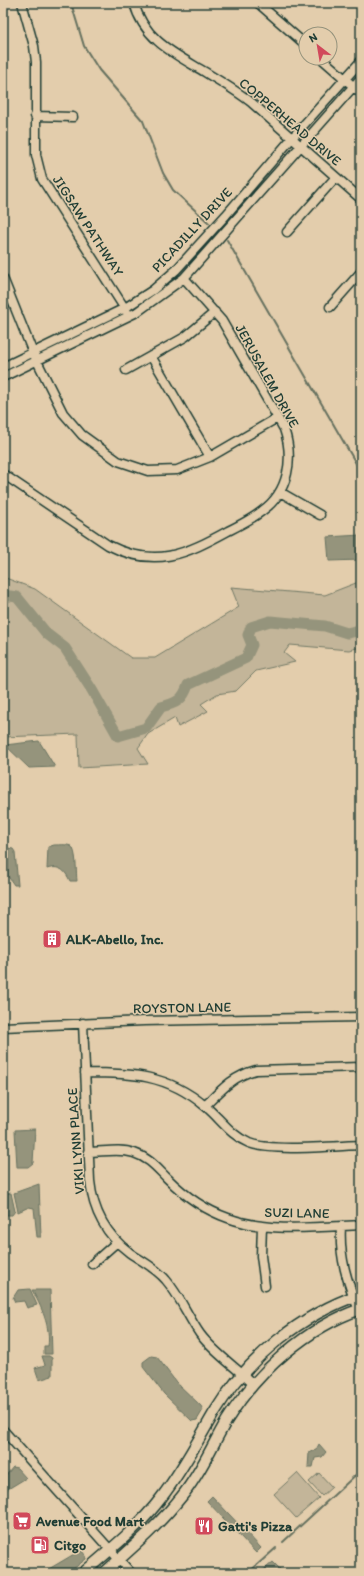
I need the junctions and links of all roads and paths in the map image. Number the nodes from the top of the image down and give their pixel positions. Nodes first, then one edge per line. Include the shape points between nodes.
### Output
1 (22, 3) edge
2 (134, 3) edge
3 (258, 3) edge
4 (298, 38) edge
5 (361, 61) edge
6 (330, 66) edge
7 (361, 78) edge
8 (345, 79) junction
9 (354, 87) junction
10 (361, 93) edge
11 (35, 116) junction
12 (73, 117) dead end
13 (292, 138) junction
14 (300, 146) junction
15 (336, 177) junction
16 (361, 199) edge
17 (287, 232) dead end
18 (361, 272) edge
19 (3, 278) edge
20 (184, 278) junction
21 (330, 307) dead end
22 (125, 308) junction
23 (215, 312) junction
24 (130, 316) junction
25 (33, 353) junction
26 (151, 356) junction
27 (37, 362) junction
28 (3, 367) edge
29 (126, 370) dead end
30 (3, 378) edge
31 (277, 418) junction
32 (210, 457) junction
33 (3, 474) edge
34 (280, 492) junction
35 (320, 515) dead end
36 (361, 1017) edge
37 (83, 1023) junction
38 (3, 1027) edge
39 (361, 1067) edge
40 (85, 1074) junction
41 (205, 1106) junction
42 (361, 1145) edge
43 (88, 1152) junction
44 (361, 1225) edge
45 (262, 1226) junction
46 (341, 1226) junction
47 (117, 1242) junction
48 (92, 1264) dead end
49 (265, 1286) dead end
50 (357, 1295) edge
51 (360, 1310) edge
52 (243, 1374) junction
53 (253, 1384) junction
54 (3, 1430) edge
55 (110, 1549) junction
56 (119, 1560) junction
57 (83, 1573) edge
58 (104, 1573) edge
59 (131, 1573) edge

1 - 11 street, JIGSAW PATHWAY via 34,46
2 - 13 street, COPPERHEAD DRIVE via 145,27 164,48 236,91
3 - 4 street
5 - 8 street, PICADILLY DRIVE
6 - 8 street
7 - 9 street, PICADILLY DRIVE
8 - 9 street
8 - 13 street, PICADILLY DRIVE
9 - 10 street
9 - 14 street, PICADILLY DRIVE
11 - 12 street
11 - 22 street, JIGSAW PATHWAY via 36,155 42,179
13 - 14 street, COPPERHEAD DRIVE
13 - 22 street, PICADILLY DRIVE via 176,270 153,290
14 - 15 street, COPPERHEAD DRIVE
14 - 20 street, PICADILLY DRIVE
15 - 16 street, COPPERHEAD DRIVE
15 - 17 street
18 - 21 street
19 - 25 street
20 - 23 street, JERUSALEM DRIVE
20 - 24 street, PICADILLY DRIVE
22 - 24 street, JIGSAW PATHWAY
22 - 25 street, PICADILLY DRIVE
23 - 26 street via 185,337
23 - 31 street, JERUSALEM DRIVE
24 - 27 street, PICADILLY DRIVE
25 - 27 street
25 - 28 street, PICADILLY DRIVE
26 - 29 street
26 - 32 street
27 - 30 street, PICADILLY DRIVE
27 - 32 street via 72,424 82,435 118,461 148,471 161,472 177,470
31 - 32 street
31 - 34 street, JERUSALEM DRIVE via 287,439 290,457 287,476
33 - 34 street, JERUSALEM DRIVE via 108,545 129,554 152,558 171,557 197,548 263,511
34 - 35 street
36 - 37 street, ROYSTON LANE
37 - 38 street, ROYSTON LANE
37 - 40 street, VIKI LYNN PLACE
39 - 41 street via 256,1070 230,1081
40 - 41 street via 120,1073 158,1079
40 - 43 street, VIKI LYNN PLACE
41 - 42 street via 233,1134 250,1143 271,1148
43 - 45 street, SUZI LANE via 132,1152 145,1157 189,1197 206,1208 228,1218
43 - 47 street, VIKI LYNN PLACE via 92,1196 97,1213
44 - 46 street, SUZI LANE
45 - 46 street, SUZI LANE
45 - 49 street via 261,1256
46 - 50 street via 342,1262
47 - 48 street
47 - 52 street, VIKI LYNN PLACE via 150,1265 167,1281 200,1334
50 - 51 street
50 - 52 main road via 291,1330 265,1351
51 - 53 main road via 326,1326 292,1348
52 - 53 street, VIKI LYNN PLACE
52 - 55 main road via 218,1407 180,1473 160,1500
53 - 56 main road via 227,1420 183,1495 158,1524
54 - 55 street
55 - 56 street
55 - 57 main road
56 - 58 main road
56 - 59 street

